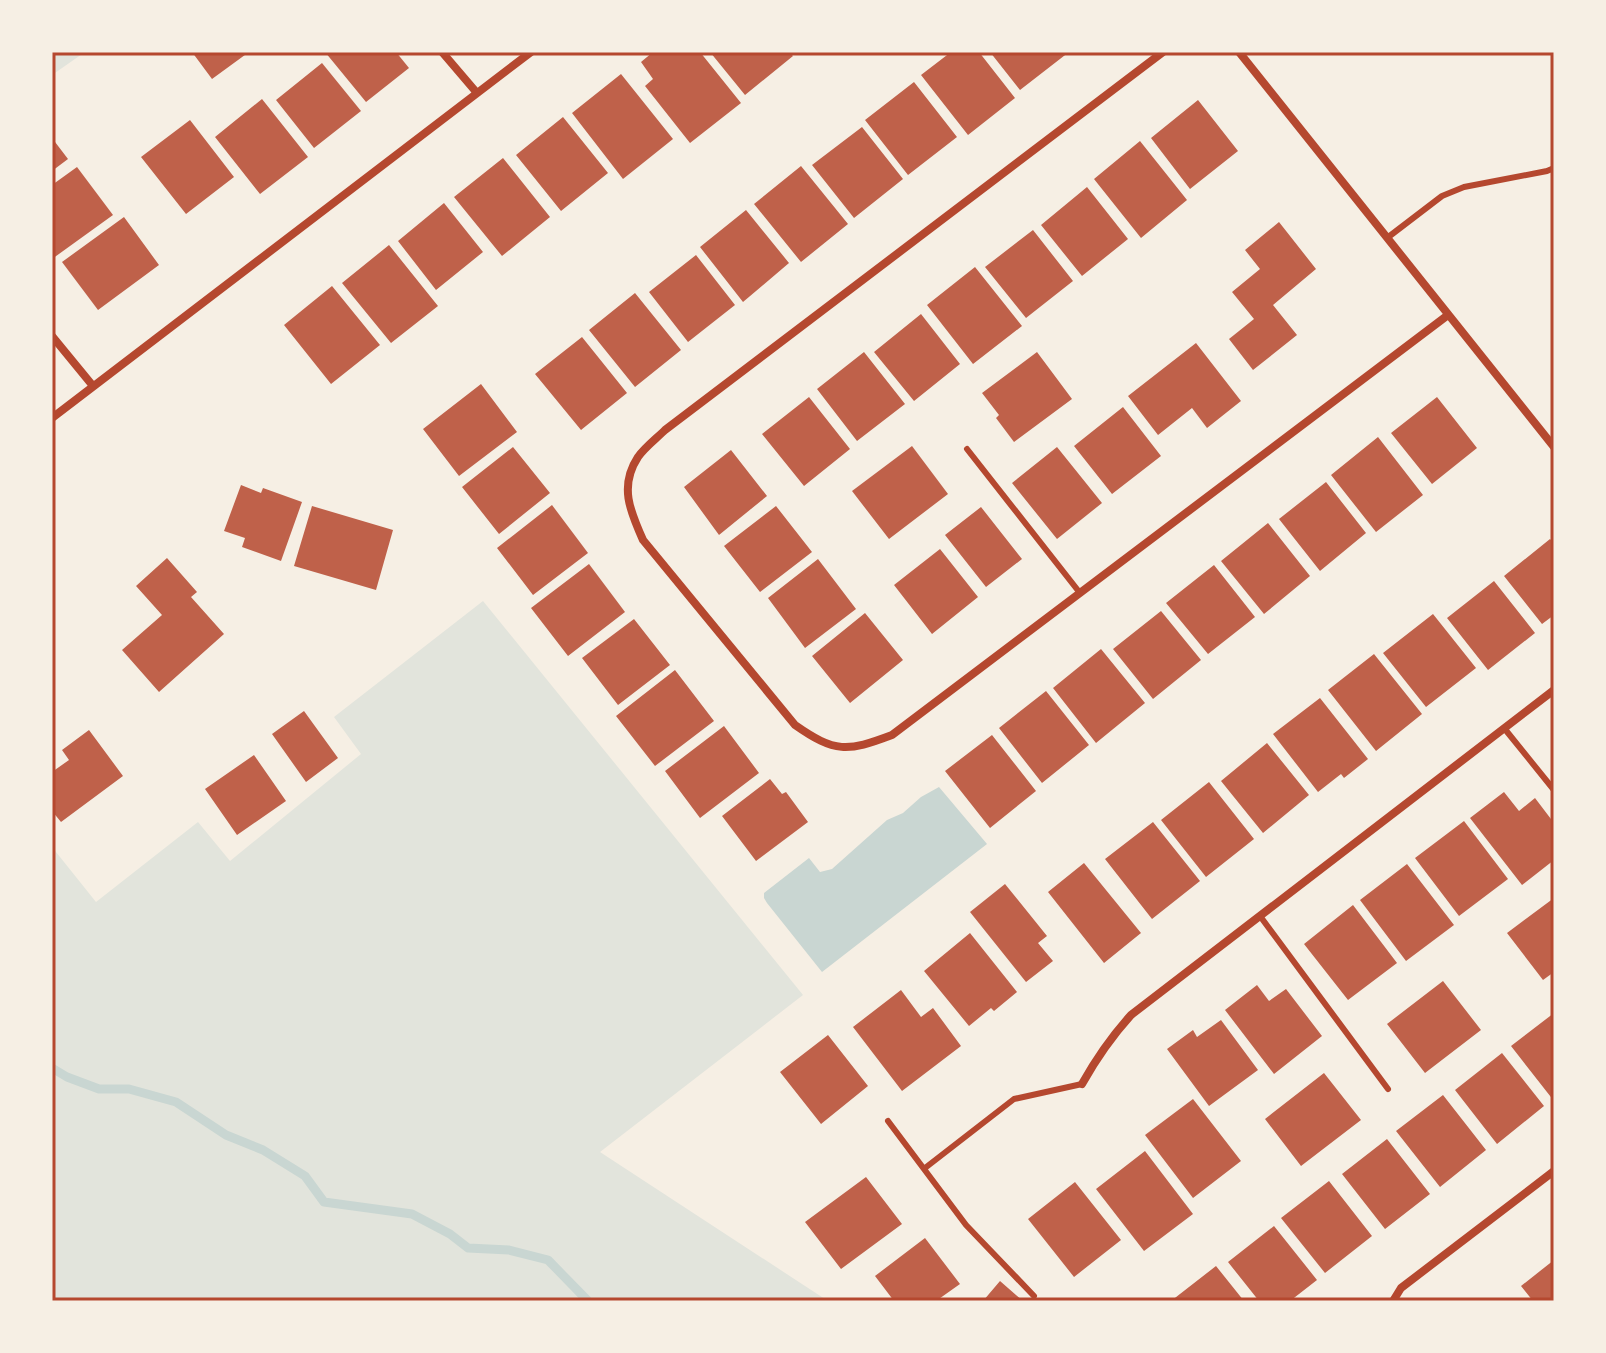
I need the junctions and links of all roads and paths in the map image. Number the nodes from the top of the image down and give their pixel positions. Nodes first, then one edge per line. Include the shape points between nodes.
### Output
1 (442, 52) edge
2 (531, 52) edge
3 (1163, 52) edge
4 (1241, 53) edge
5 (477, 93) junction
6 (1554, 168) edge
7 (1387, 238) junction
8 (1448, 315) junction
9 (52, 336) edge
10 (93, 386) junction
11 (52, 418) edge
12 (1554, 447) edge
13 (967, 449) dead end
14 (1080, 593) junction
15 (1554, 690) edge
16 (1504, 728) junction
17 (1554, 790) edge
18 (1260, 916) junction
19 (1082, 1084) joint
20 (1388, 1089) dead end
21 (888, 1121) dead end
22 (925, 1168) junction
23 (1554, 1171) edge
24 (1034, 1296) dead end
25 (1393, 1301) edge

1 - 5 street
2 - 5 street
3 - 14 street via 665,430 638,457 627,485 630,510 643,540 795,725 818,741 839,747 892,735
4 - 7 street
5 - 10 street
6 - 7 lane via 1442,196
7 - 8 street
8 - 12 street
8 - 14 street
9 - 10 street
10 - 11 street
13 - 14 lane
15 - 16 street
16 - 17 lane
16 - 18 street
18 - 19 street via 1131,1015
18 - 20 lane
19 - 22 lane via 1014,1099
21 - 22 lane
22 - 24 lane via 966,1225
23 - 25 street via 1401,1288

